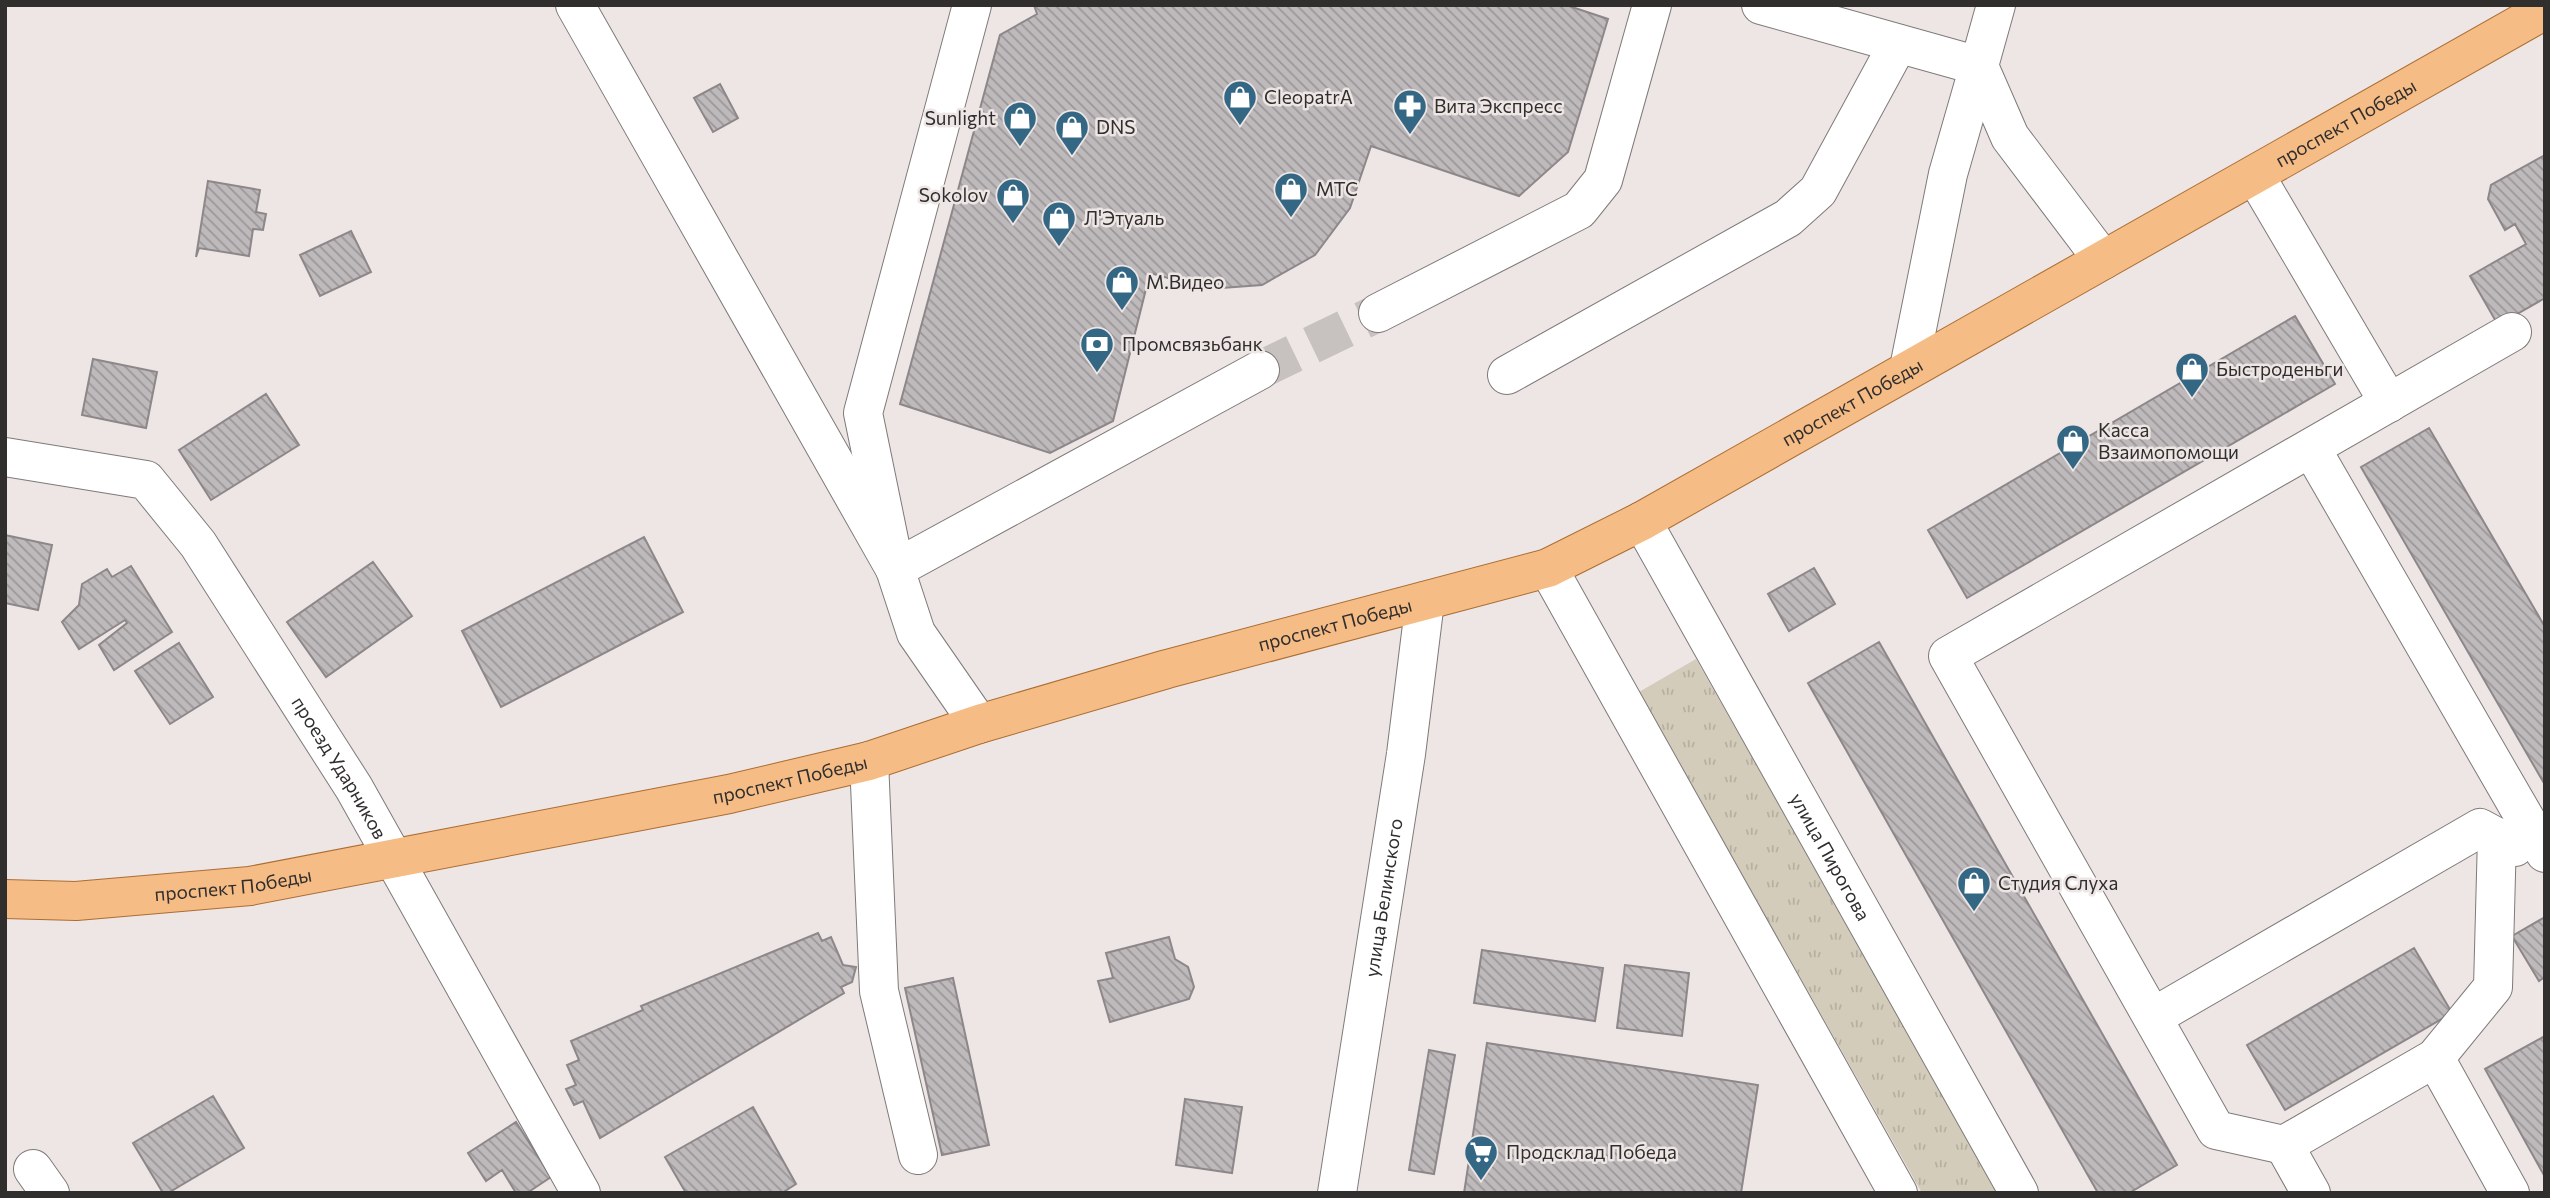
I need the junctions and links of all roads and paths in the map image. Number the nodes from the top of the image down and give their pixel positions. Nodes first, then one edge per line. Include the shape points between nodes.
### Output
1 (575, 5) edge
2 (972, 5) edge
3 (1652, 5) edge
4 (1761, 5) edge
5 (1996, 5) edge
6 (2545, 10) edge
7 (599, 24) edge
8 (1898, 44) junction
9 (1979, 66) junction
10 (2255, 175) junction
11 (2103, 260) junction
12 (1378, 313) tunnel mouth
13 (2512, 332) dead end
14 (1909, 368) junction
15 (1259, 370) tunnel mouth
16 (1507, 375) dead end
17 (2389, 403) junction
18 (2311, 447) junction
19 (5, 457) edge
20 (1642, 521) junction
21 (1548, 568) junction
22 (895, 569) junction
23 (1425, 601) junction
24 (979, 724) junction
25 (869, 761) junction
26 (2497, 837) junction
27 (2545, 853) edge
28 (394, 857) junction
29 (2545, 863) edge
30 (5, 898) edge
31 (2153, 1017) junction
32 (2435, 1058) junction
33 (2284, 1144) junction
34 (918, 1155) dead end
35 (581, 1193) edge
36 (1336, 1193) edge
37 (1898, 1193) edge
38 (2019, 1193) edge
39 (2311, 1193) edge
40 (2510, 1193) edge

1 - 7 street
2 - 22 street via 863,413
3 - 12 street via 1603,180 1579,210
4 - 8 street
5 - 9 street
6 - 10 main road, проспект Победы
7 - 22 street
8 - 9 street
8 - 16 street via 1818,191 1788,218
9 - 11 street via 2010,137
9 - 14 street via 1948,174
10 - 11 main road, проспект Победы
10 - 17 street
11 - 14 main road, проспект Победы
13 - 17 street
14 - 20 main road, проспект Победы
15 - 22 street
17 - 18 street
18 - 27 street
18 - 31 street via 1948,656
19 - 28 street, проезд Ударников via 146,480 198,544
20 - 21 main road, проспект Победы
20 - 38 street, улица Пирогова
21 - 23 main road, проспект Победы
21 - 37 street
22 - 24 street via 916,633
23 - 24 main road, проспект Победы
23 - 36 street, улица Белинского via 1406,754
24 - 25 main road, проспект Победы
25 - 28 main road, проспект Победы via 607,820
25 - 34 street via 879,991
26 - 29 street
26 - 31 street via 2480,828
26 - 32 street via 2493,987
28 - 30 main road, проспект Победы via 250,886 76,901
28 - 35 street, проезд Ударников
31 - 33 street via 2216,1129
32 - 33 street
32 - 40 street
33 - 39 street

